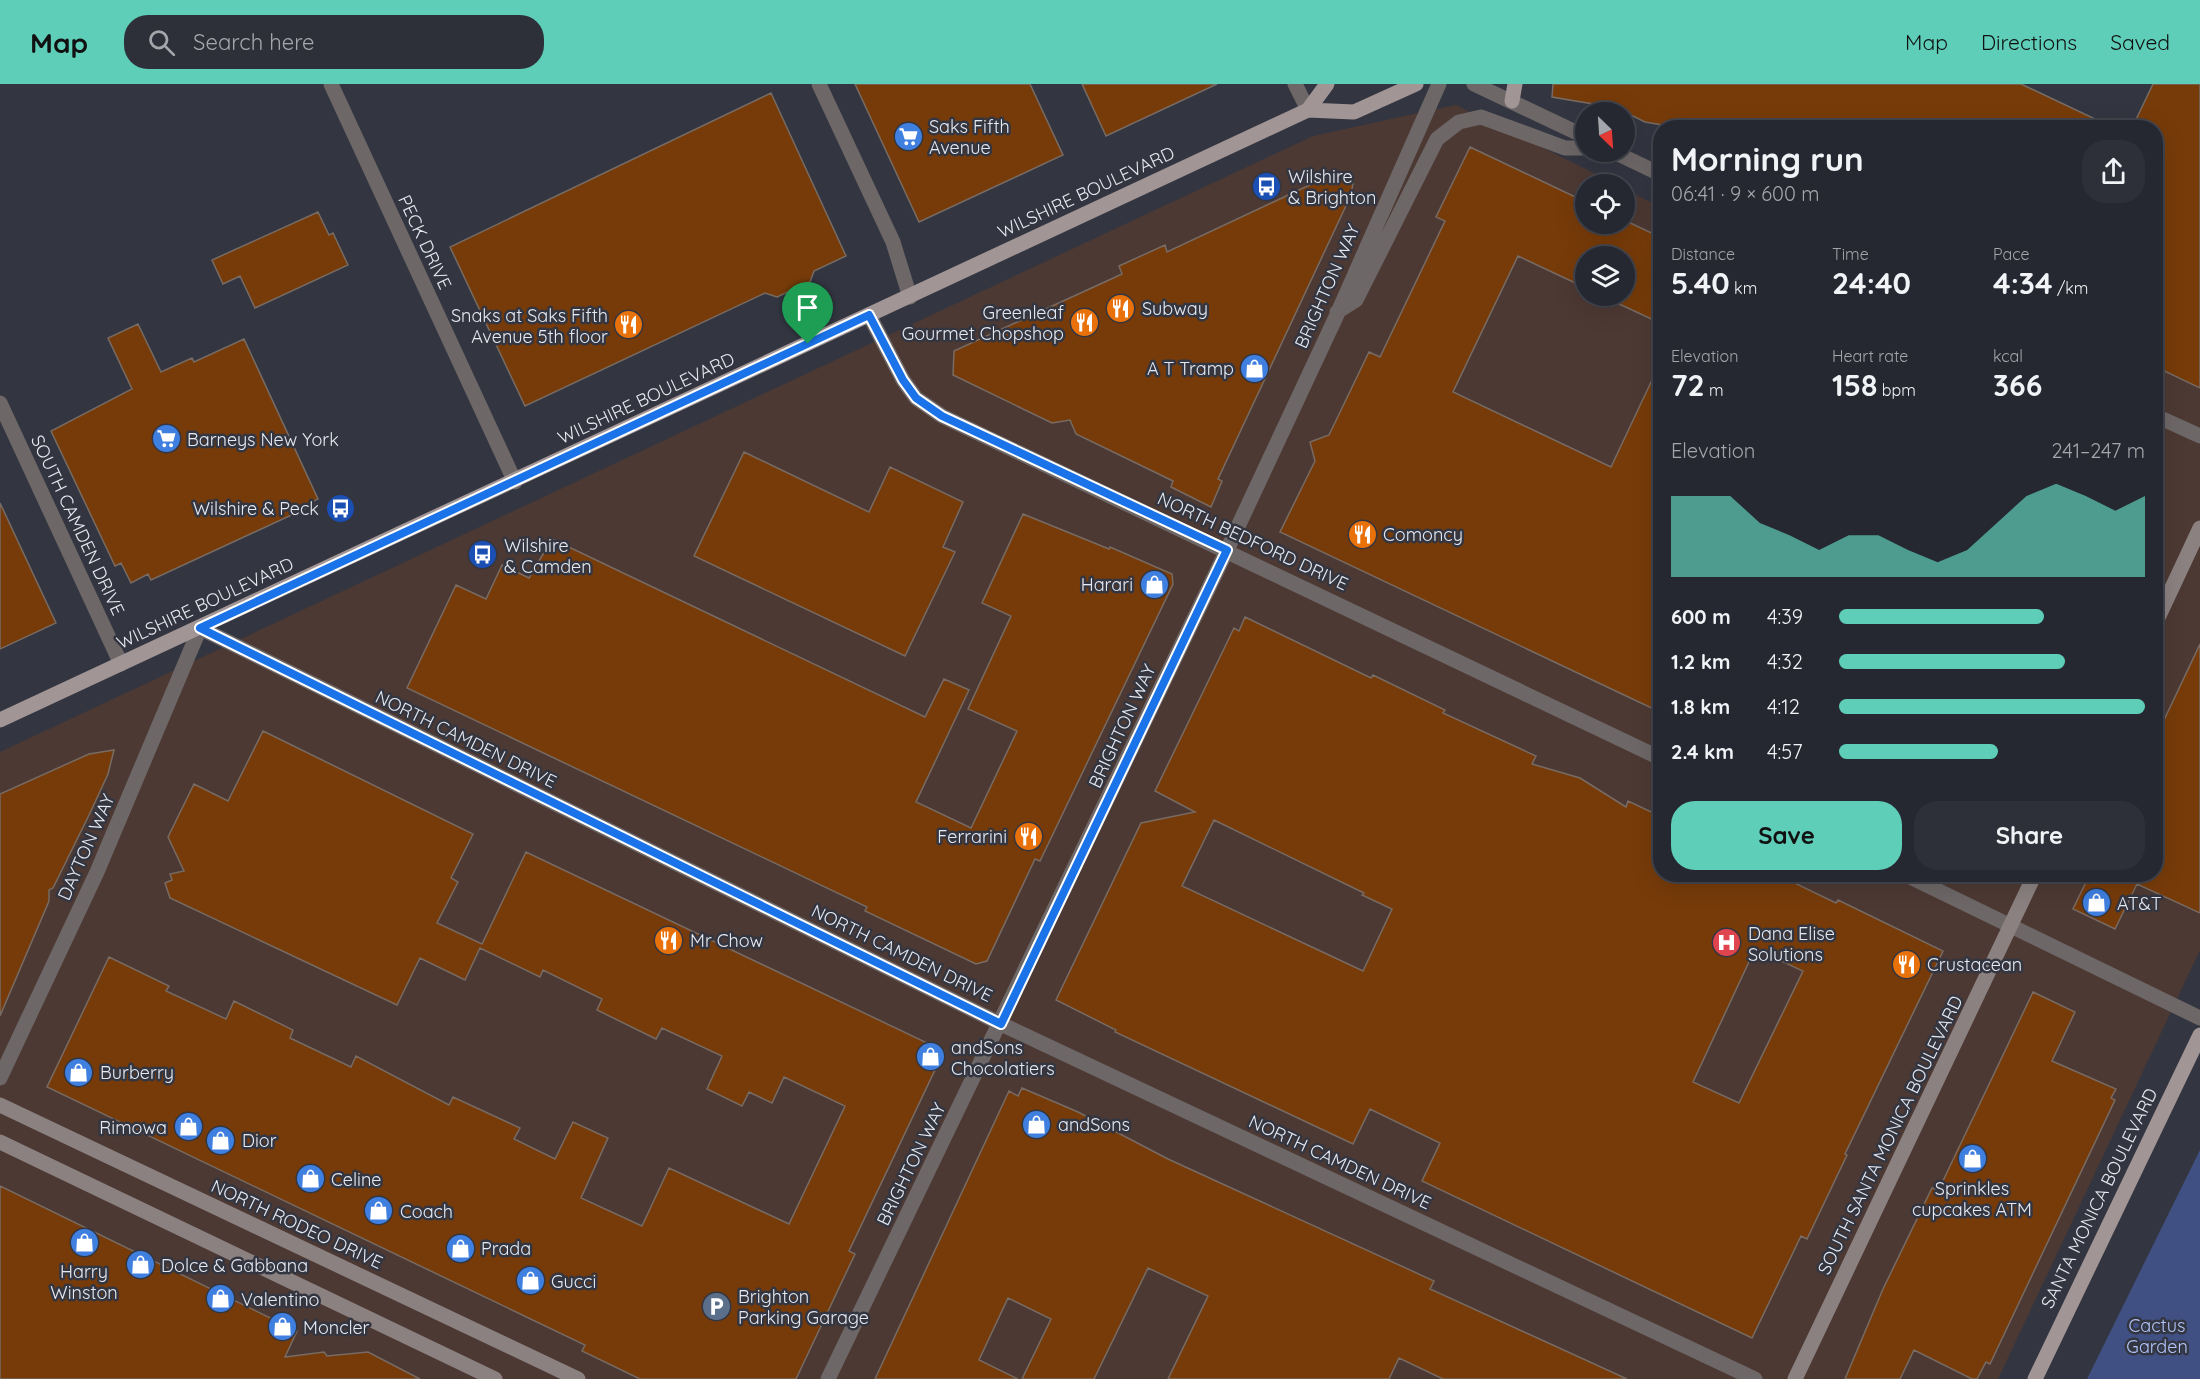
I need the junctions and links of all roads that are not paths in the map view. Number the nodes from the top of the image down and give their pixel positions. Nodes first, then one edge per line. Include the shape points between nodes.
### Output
1 (331, 84) edge
2 (819, 84) edge
3 (1295, 84) edge
4 (1327, 84) edge
5 (1416, 84) edge
6 (1439, 84) edge
7 (1474, 84) edge
8 (1515, 84) edge
9 (1512, 101) junction
10 (1308, 110) junction
11 (1575, 132) edge
12 (1575, 148) edge
13 (1635, 162) edge
14 (1653, 171) edge
15 (910, 297) junction
16 (1337, 312) junction
17 (869, 315) junction
18 (0, 404) edge
19 (2163, 419) edge
20 (2200, 436) edge
21 (515, 482) junction
22 (2200, 528) edge
23 (1227, 550) junction
24 (2163, 607) edge
25 (200, 628) junction
26 (121, 664) junction
27 (0, 720) edge
28 (1653, 755) edge
29 (1920, 882) edge
30 (2031, 882) edge
31 (2011, 926) junction
32 (2200, 1018) edge
33 (1001, 1024) junction
34 (2200, 1035) edge
35 (0, 1078) edge
36 (0, 1105) edge
37 (0, 1142) edge
38 (495, 1379) edge
39 (578, 1379) edge
40 (828, 1379) edge
41 (1755, 1379) edge
42 (1795, 1379) edge
43 (2035, 1379) edge

1 - 21 street, PECK DRIVE
2 - 15 street via 893,242
3 - 10 street
4 - 10 main road, WILSHIRE BOULEVARD
5 - 10 main road, WILSHIRE BOULEVARD via 1354,112
6 - 16 street, BRIGHTON WAY
7 - 9 street
8 - 9 main road
9 - 11 street
10 - 15 main road, WILSHIRE BOULEVARD
12 - 16 street via 1565,148 1481,117 1459,122 1437,139 1356,300
13 - 14 street
15 - 17 main road, WILSHIRE BOULEVARD
16 - 23 street, BRIGHTON WAY
17 - 21 main road, WILSHIRE BOULEVARD
17 - 23 street, NORTH BEDFORD DRIVE via 916,398 942,416
18 - 26 street, SOUTH CAMDEN DRIVE
19 - 20 street
21 - 25 main road, WILSHIRE BOULEVARD
22 - 24 main road
23 - 28 street, NORTH BEDFORD DRIVE
23 - 33 street, BRIGHTON WAY
25 - 26 main road, WILSHIRE BOULEVARD
25 - 33 street, NORTH CAMDEN DRIVE
25 - 35 street, DAYTON WAY via 97,873
26 - 27 main road, WILSHIRE BOULEVARD
29 - 31 street
30 - 31 main road, SOUTH SANTA MONICA BOULEVARD
31 - 32 street
31 - 42 main road, SOUTH SANTA MONICA BOULEVARD
33 - 40 street, BRIGHTON WAY
33 - 41 street, NORTH CAMDEN DRIVE
34 - 43 main road, SANTA MONICA BOULEVARD
36 - 39 main road, NORTH RODEO DRIVE
37 - 38 main road

